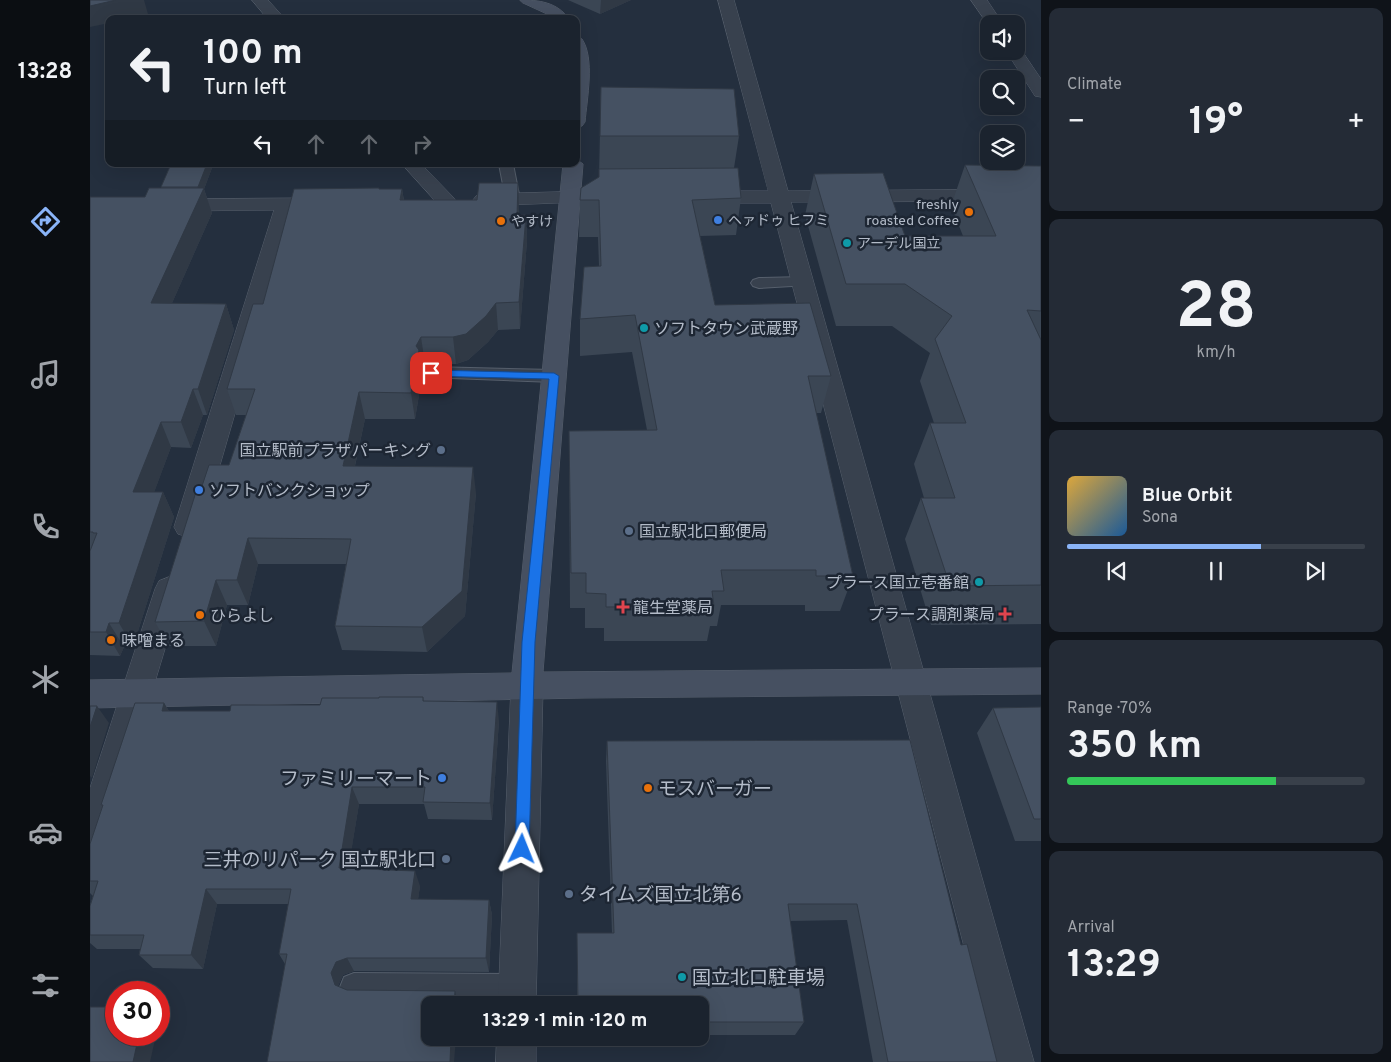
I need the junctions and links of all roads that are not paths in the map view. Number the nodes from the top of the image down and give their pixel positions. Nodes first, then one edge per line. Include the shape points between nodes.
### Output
1 (260, 0) edge
2 (528, 0) edge
3 (726, 0) edge
4 (980, 0) edge
5 (273, 15) edge
6 (556, 15) edge
7 (989, 15) edge
8 (580, 54) edge
9 (1020, 60) edge
10 (580, 70) edge
11 (1041, 92) edge
12 (414, 167) edge
13 (507, 167) edge
14 (573, 167) edge
15 (1041, 195) edge
16 (780, 196) junction
17 (571, 197) junction
18 (612, 197) edge
19 (681, 197) edge
20 (513, 200) junction
21 (446, 201) junction
22 (426, 202) edge
23 (346, 204) edge
24 (159, 205) edge
25 (286, 205) junction
26 (803, 282) junction
27 (759, 283) dead end
28 (431, 373) dead end
29 (554, 376) junction
30 (1041, 681) edge
31 (912, 682) junction
32 (527, 686) junction
33 (90, 694) edge
34 (137, 694) junction
35 (90, 841) edge
36 (354, 987) dead end
37 (518, 996) edge
38 (517, 1046) edge
39 (516, 1062) edge
40 (1014, 1062) edge

1 - 5 street
2 - 6 main road
3 - 16 street
4 - 7 street
8 - 10 main road
9 - 11 street
12 - 21 street
13 - 20 lane
14 - 17 main road
15 - 16 street
16 - 19 street
16 - 26 street
17 - 18 street
17 - 20 street
17 - 29 main road
20 - 21 street
21 - 22 street
23 - 25 street
24 - 25 street
25 - 34 street
26 - 27 lane
26 - 31 street
28 - 29 lane
29 - 32 main road
30 - 31 main road
31 - 32 main road
31 - 40 street
32 - 34 main road
32 - 37 street
33 - 34 main road
34 - 35 street
36 - 37 lane
38 - 39 street

